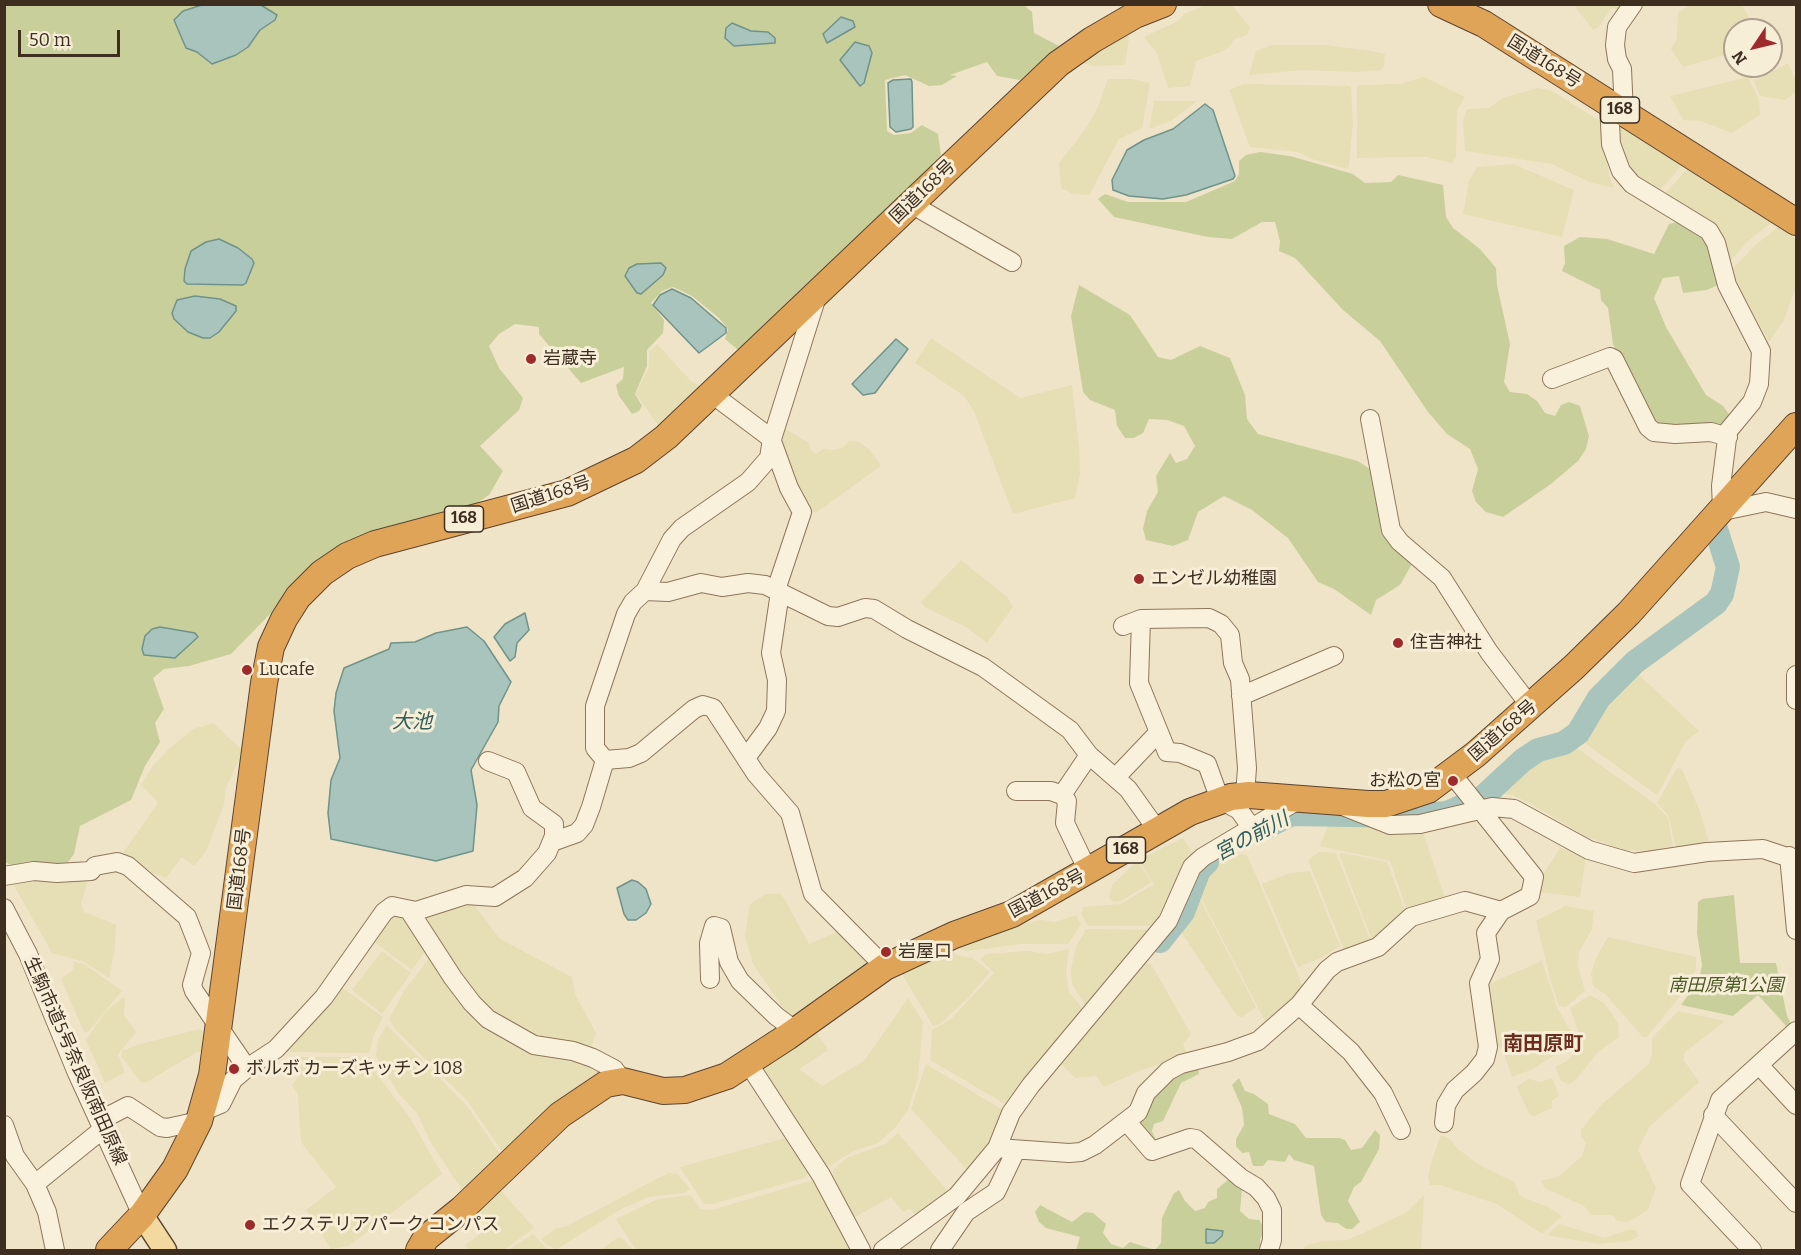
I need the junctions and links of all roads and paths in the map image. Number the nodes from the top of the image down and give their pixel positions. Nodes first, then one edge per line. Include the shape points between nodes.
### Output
1 (1163, 4) edge
2 (1441, 4) edge
3 (1633, 4) edge
4 (1617, 108) junction
5 (910, 204) junction
6 (1797, 222) edge
7 (1012, 262) dead end
8 (818, 293) junction
9 (1552, 379) dead end
10 (712, 394) junction
11 (1370, 419) dead end
12 (1797, 426) edge
13 (1728, 437) junction
14 (772, 441) junction
15 (1797, 509) edge
16 (1720, 510) junction
17 (645, 591) junction
18 (778, 591) junction
19 (1141, 619) junction
20 (1123, 626) dead end
21 (1334, 656) dead end
22 (1797, 675) edge
23 (1241, 696) junction
24 (1797, 700) edge
25 (1531, 707) junction
26 (1158, 733) junction
27 (1089, 755) junction
28 (746, 758) junction
29 (604, 760) junction
30 (488, 761) dead end
31 (1452, 774) junction
32 (1117, 776) junction
33 (1016, 791) dead end
34 (1062, 795) junction
35 (1409, 797) junction
36 (1233, 798) junction
37 (1315, 798) junction
38 (1481, 810) junction
39 (1420, 824) junction
40 (1251, 827) junction
41 (1158, 831) junction
42 (552, 842) junction
43 (1793, 858) edge
44 (1088, 872) junction
45 (4, 876) edge
46 (4, 908) edge
47 (409, 910) junction
48 (1502, 911) junction
49 (1797, 930) edge
50 (885, 967) junction
51 (710, 979) dead end
52 (1299, 1005) junction
53 (218, 1030) junction
54 (796, 1031) junction
55 (1797, 1031) edge
56 (748, 1064) junction
57 (1759, 1065) junction
58 (247, 1068) junction
59 (623, 1081) junction
60 (1797, 1105) edge
61 (1713, 1115) junction
62 (200, 1116) junction
63 (1127, 1122) junction
64 (1444, 1123) dead end
65 (4, 1125) edge
66 (101, 1125) junction
67 (1401, 1130) dead end
68 (997, 1148) junction
69 (1016, 1150) junction
70 (35, 1184) junction
71 (1797, 1203) edge
72 (142, 1215) junction
73 (55, 1251) edge
74 (109, 1251) edge
75 (165, 1251) edge
76 (418, 1251) edge
77 (861, 1251) edge
78 (883, 1251) edge
79 (940, 1251) edge
80 (1269, 1251) edge
81 (1752, 1251) edge

1 - 5 highway, 国道168号 / 168 via 1135,15 1058,64
2 - 4 highway, 国道168号 / 168 via 1484,24
3 - 4 street via 1617,27 1615,46 1622,69
4 - 6 highway, 国道168号 / 168
4 - 13 street via 1611,144 1621,171 1632,184 1708,231 1716,243 1727,285 1761,351 1760,384
5 - 7 street
5 - 8 highway, 国道168号 / 168
8 - 10 highway, 国道168号 / 168
8 - 14 street
9 - 13 street via 1610,357 1654,432 1712,432
10 - 14 street
10 - 53 highway, 国道168号 / 168 via 666,437 636,460 604,477 567,493 375,544 322,573 298,597 271,647 264,683
11 - 25 street via 1391,530 1442,578 1489,652
12 - 16 highway, 国道168号 / 168
13 - 16 street
14 - 17 street via 769,458 748,482 672,539
14 - 18 street via 784,478 802,512
15 - 16 street via 1766,502
16 - 25 highway, 国道168号 / 168 via 1629,613
17 - 18 street via 669,592 701,583 722,587 748,583
17 - 29 street via 626,614 595,706 595,748
18 - 27 street via 828,616 873,609 983,666 1070,730
18 - 28 street via 771,653 778,696 776,711
19 - 20 street
19 - 23 street via 1209,618 1221,624 1230,635
19 - 26 street via 1139,683
21 - 23 street
22 - 24 street
23 - 36 street via 1247,768
25 - 31 highway, 国道168号 / 168
26 - 32 street
26 - 36 street via 1167,752 1207,764
27 - 32 street
27 - 34 street
28 - 29 street via 713,708 703,705 641,753
28 - 50 street via 790,813 813,894
29 - 42 street via 584,825
30 - 42 street via 516,772 532,808 554,824
31 - 35 highway, 国道168号 / 168
31 - 38 street
32 - 41 street
33 - 34 street via 1051,790
34 - 44 street via 1067,801 1065,823
35 - 37 highway, 国道168号 / 168 via 1386,804
35 - 39 street
36 - 37 highway, 国道168号 / 168
36 - 40 street
36 - 41 highway, 国道168号 / 168 via 1190,812
37 - 39 street via 1390,825
37 - 40 street
38 - 39 street
38 - 43 street via 1514,809 1589,850 1634,863 1762,849
38 - 48 street via 1534,877 1530,896
40 - 68 street via 1192,867 1168,921 1031,1084 1011,1113
41 - 44 highway, 国道168号 / 168
42 - 47 street via 525,878 495,897 466,896
43 - 49 street
44 - 50 highway, 国道168号 / 168 via 1012,914
45 - 53 street via 34,871 91,871 95,866 117,862 128,866 187,917 201,953 192,985
46 - 66 street, 生駒市道5号奈良阪南田原線 via 28,954
47 - 58 street via 392,906 384,912 324,997 276,1049
47 - 59 street via 453,978 488,1018 534,1045 593,1058 614,1069
48 - 52 street via 1465,901 1411,917 1378,947 1337,962
48 - 64 street via 1486,933 1490,959 1479,983 1488,1047 1485,1059 1455,1090 1446,1105
50 - 54 highway, 国道168号 / 168
51 - 54 street via 709,943 714,926 721,928 729,962 740,981
52 - 63 street via 1258,1041 1168,1071 1146,1093 1138,1112
52 - 67 street via 1351,1052 1383,1093
53 - 58 street
53 - 62 highway, 国道168号 / 168 via 212,1076
54 - 56 highway, 国道168号 / 168
55 - 57 street
56 - 59 highway, 国道168号 / 168 via 727,1076 685,1090 663,1091
56 - 77 street via 821,1175
57 - 60 street
57 - 61 street via 1720,1100
58 - 62 street via 233,1080 221,1104
59 - 76 highway via 606,1084 561,1115 426,1238
61 - 71 street
61 - 81 street via 1690,1184
62 - 66 street via 167,1128 128,1106
62 - 72 highway, 国道168号 / 168 via 175,1169
63 - 69 street via 1081,1152
63 - 80 street via 1152,1151 1196,1139 1256,1187 1272,1210
65 - 70 street via 15,1156
66 - 70 street
66 - 72 street, 生駒市道5号奈良阪南田原線
68 - 69 street
68 - 78 street via 957,1196
69 - 79 street via 996,1192 966,1212
70 - 73 street via 48,1212
72 - 74 highway, 国道168号 / 168
72 - 75 main road

